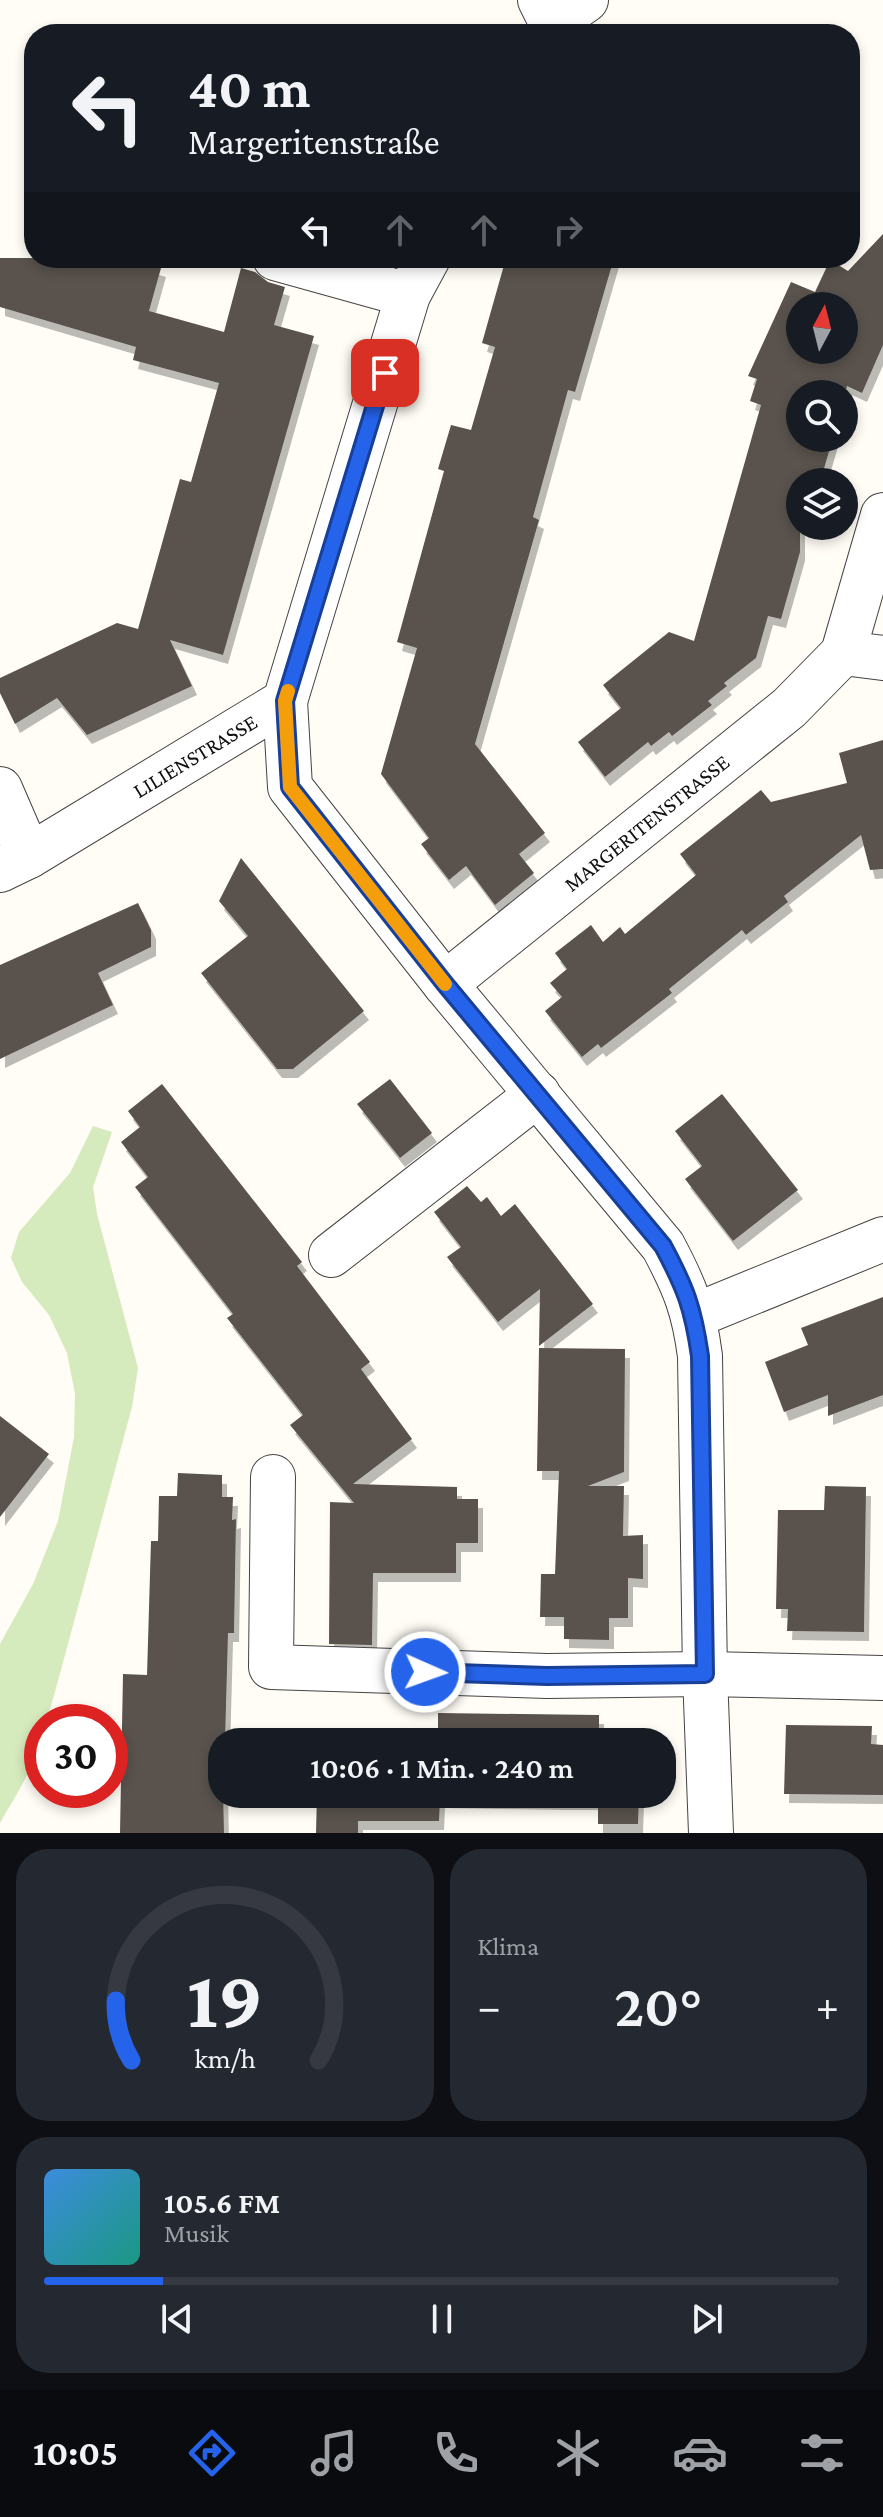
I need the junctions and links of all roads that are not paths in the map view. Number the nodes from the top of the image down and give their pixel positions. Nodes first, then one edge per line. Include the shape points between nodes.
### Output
1 (350, 268) edge
2 (418, 277) edge
3 (883, 515) edge
4 (863, 656) edge
5 (285, 701) junction
6 (0, 789) edge
7 (14, 863) edge
8 (445, 984) junction
9 (538, 1094) junction
10 (883, 1239) edge
11 (331, 1255) dead end
12 (694, 1316) junction
13 (273, 1477) dead end
14 (705, 1674) junction
15 (883, 1678) edge
16 (711, 1833) edge

1 - 2 street
2 - 5 street
3 - 4 street, MARGERITENSTRASSE
4 - 8 street, MARGERITENSTRASSE via 789,708
5 - 7 street, LILIENSTRASSE
5 - 8 street via 290,787
6 - 7 street, LILIENSTRASSE
8 - 9 street
9 - 11 street
9 - 12 street via 663,1246
10 - 12 street
12 - 14 street via 700,1356
13 - 14 street via 271,1667 547,1676
14 - 15 street
14 - 16 street

